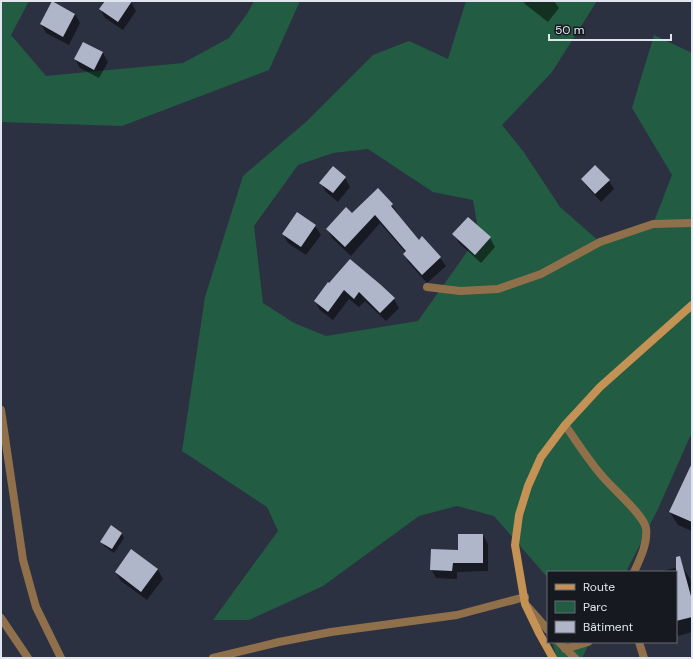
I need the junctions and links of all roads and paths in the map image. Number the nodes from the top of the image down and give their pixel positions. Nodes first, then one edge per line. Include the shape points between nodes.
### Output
1 (692, 223) edge
2 (427, 287) dead end
3 (692, 305) edge
4 (1, 410) edge
5 (565, 425) junction
6 (634, 571) edge
7 (525, 601) junction
8 (1, 618) edge
9 (547, 629) edge
10 (560, 643) edge
11 (585, 643) edge
12 (639, 643) edge
13 (565, 649) junction
14 (28, 658) edge
15 (61, 658) edge
16 (213, 658) edge
17 (553, 658) edge
18 (575, 658) edge
19 (644, 658) edge

1 - 2 street via 653,224 600,242 541,274 498,289 460,291
3 - 5 main road via 600,387
4 - 15 street via 23,560 36,607
5 - 6 street via 602,476 638,515 646,528 645,543
5 - 7 main road via 541,457 519,515 515,545
7 - 9 street
7 - 16 street via 457,615 331,632
7 - 17 main road
8 - 14 street
10 - 13 street
11 - 13 street
12 - 19 street
13 - 18 street

